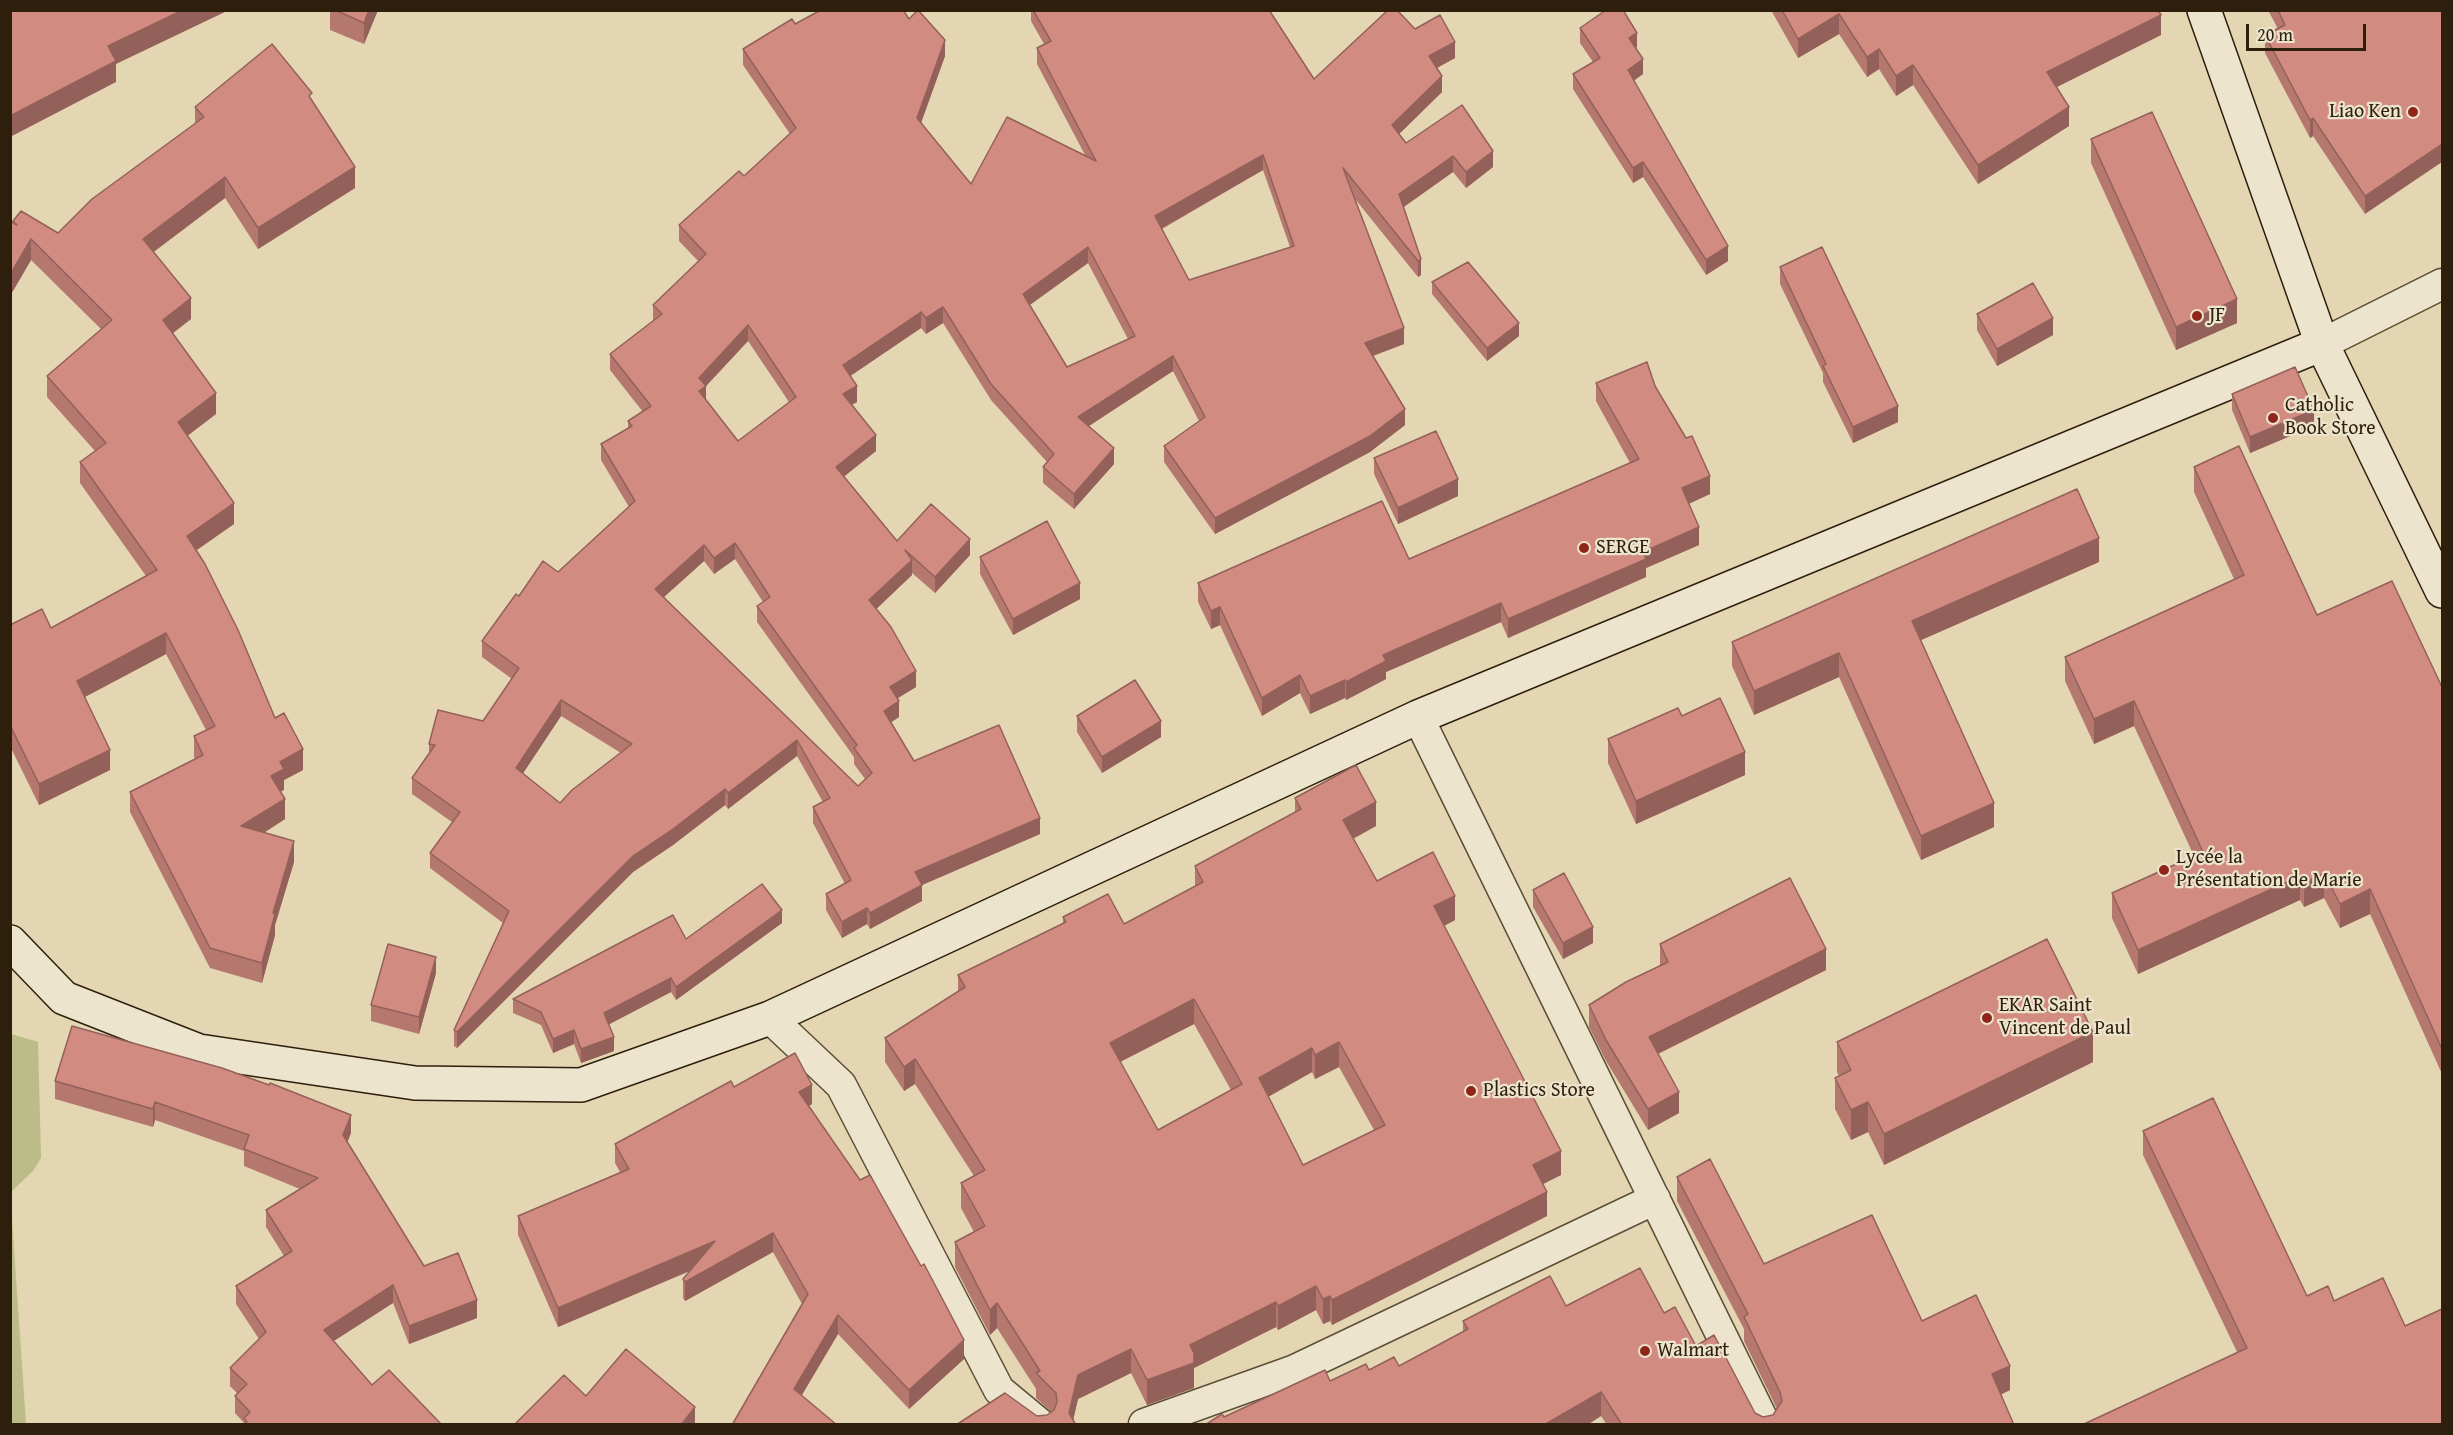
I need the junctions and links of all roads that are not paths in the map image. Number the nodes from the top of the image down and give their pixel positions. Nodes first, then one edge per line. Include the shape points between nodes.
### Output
1 (2204, 10) edge
2 (2442, 284) edge
3 (2322, 344) junction
4 (2442, 591) edge
5 (1418, 717) junction
6 (10, 942) edge
7 (770, 1018) junction
8 (1655, 1199) junction
9 (1040, 1425) edge
10 (1144, 1425) edge
11 (1765, 1425) edge

1 - 3 street
2 - 3 street
3 - 4 street
3 - 5 street
5 - 7 street
5 - 8 street
6 - 7 street via 64,999 199,1051 415,1083 581,1085
7 - 9 street via 841,1085 999,1390
8 - 10 street via 1295,1370
8 - 11 street

